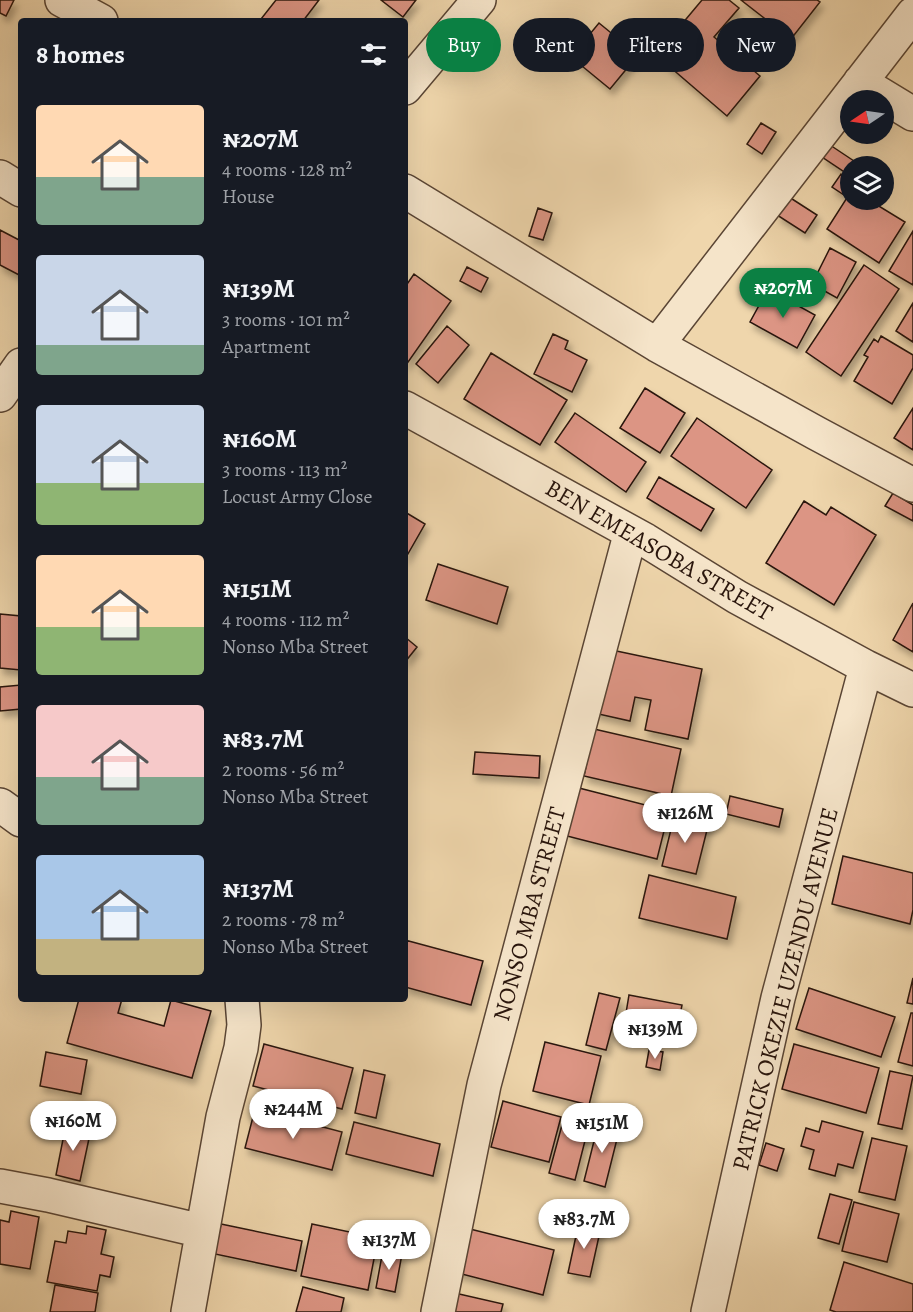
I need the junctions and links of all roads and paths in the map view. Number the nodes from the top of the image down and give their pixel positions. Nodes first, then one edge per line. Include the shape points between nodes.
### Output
1 (62, 0) edge
2 (479, 0) edge
3 (913, 14) edge
4 (95, 18) edge
5 (860, 82) junction
6 (408, 84) edge
7 (913, 114) edge
8 (0, 177) edge
9 (18, 188) edge
10 (408, 193) edge
11 (657, 345) junction
12 (18, 369) edge
13 (0, 395) edge
14 (408, 410) edge
15 (913, 484) edge
16 (645, 540) junction
17 (866, 667) junction
18 (913, 690) edge
19 (0, 805) edge
20 (18, 818) edge
21 (242, 1002) edge
22 (0, 1186) edge
23 (202, 1231) junction
24 (188, 1312) edge
25 (438, 1312) edge
26 (708, 1312) edge

1 - 4 street
2 - 6 street
3 - 5 street
5 - 7 street
5 - 11 street
8 - 9 street
10 - 11 street
11 - 15 street
12 - 13 street
14 - 16 street, BEN EMEASOBA STREET
16 - 17 street, BEN EMEASOBA STREET via 737,597
16 - 25 street, NONSO MBA STREET via 630,535 623,558 484,1085
17 - 18 street, BEN EMEASOBA STREET
17 - 26 street, PATRICK OKEZIE UZENDU AVENUE via 778,998
19 - 20 street
21 - 23 street via 241,1048 223,1117
22 - 23 street
23 - 24 street

